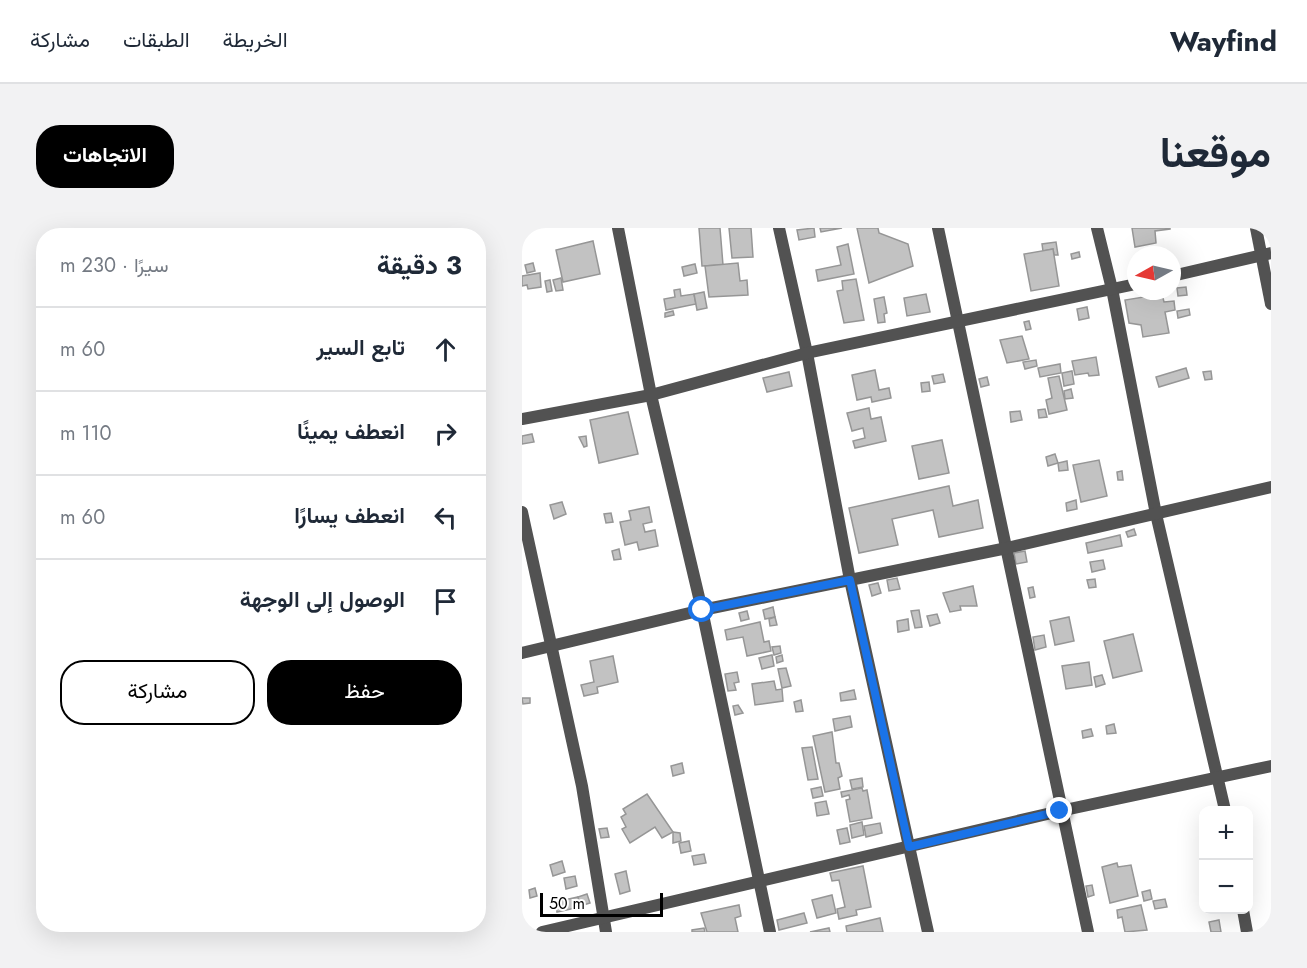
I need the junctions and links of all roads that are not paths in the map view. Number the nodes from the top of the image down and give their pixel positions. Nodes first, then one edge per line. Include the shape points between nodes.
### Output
1 (618, 228) edge
2 (779, 228) edge
3 (938, 228) edge
4 (1097, 228) edge
5 (1256, 228) edge
6 (1266, 254) edge
7 (1181, 274) edge
8 (1127, 286) edge
9 (1112, 290) junction
10 (1271, 304) edge
11 (958, 322) junction
12 (807, 353) junction
13 (651, 395) junction
14 (522, 419) edge
15 (1271, 487) edge
16 (522, 512) edge
17 (1156, 514) junction
18 (1007, 548) junction
19 (850, 580) junction
20 (702, 610) junction
21 (549, 646) junction
22 (522, 653) edge
23 (1271, 766) edge
24 (1219, 776) junction
25 (1224, 806) edge
26 (1060, 811) junction
27 (909, 847) junction
28 (758, 883) junction
29 (1244, 914) edge
30 (603, 919) junction
31 (542, 932) edge
32 (606, 932) edge
33 (770, 932) edge
34 (928, 932) edge
35 (1088, 932) edge
36 (1247, 932) edge

1 - 13 street
2 - 12 street
3 - 11 street
4 - 9 street
5 - 6 street
6 - 7 street
6 - 10 street
8 - 9 street
9 - 11 street
9 - 17 street
11 - 12 street
11 - 18 street
12 - 13 street
12 - 19 street
13 - 14 street
13 - 20 street
15 - 17 street
16 - 21 street
17 - 18 street
17 - 24 street
18 - 19 street
18 - 26 street
19 - 20 street
19 - 27 street
20 - 21 street
20 - 28 street
21 - 22 street
21 - 30 street via 582,786
23 - 24 street
24 - 25 street
24 - 26 street
26 - 27 street
26 - 35 street
27 - 28 street
27 - 34 street
28 - 30 street
28 - 33 street
29 - 36 street
30 - 31 street
30 - 32 street

